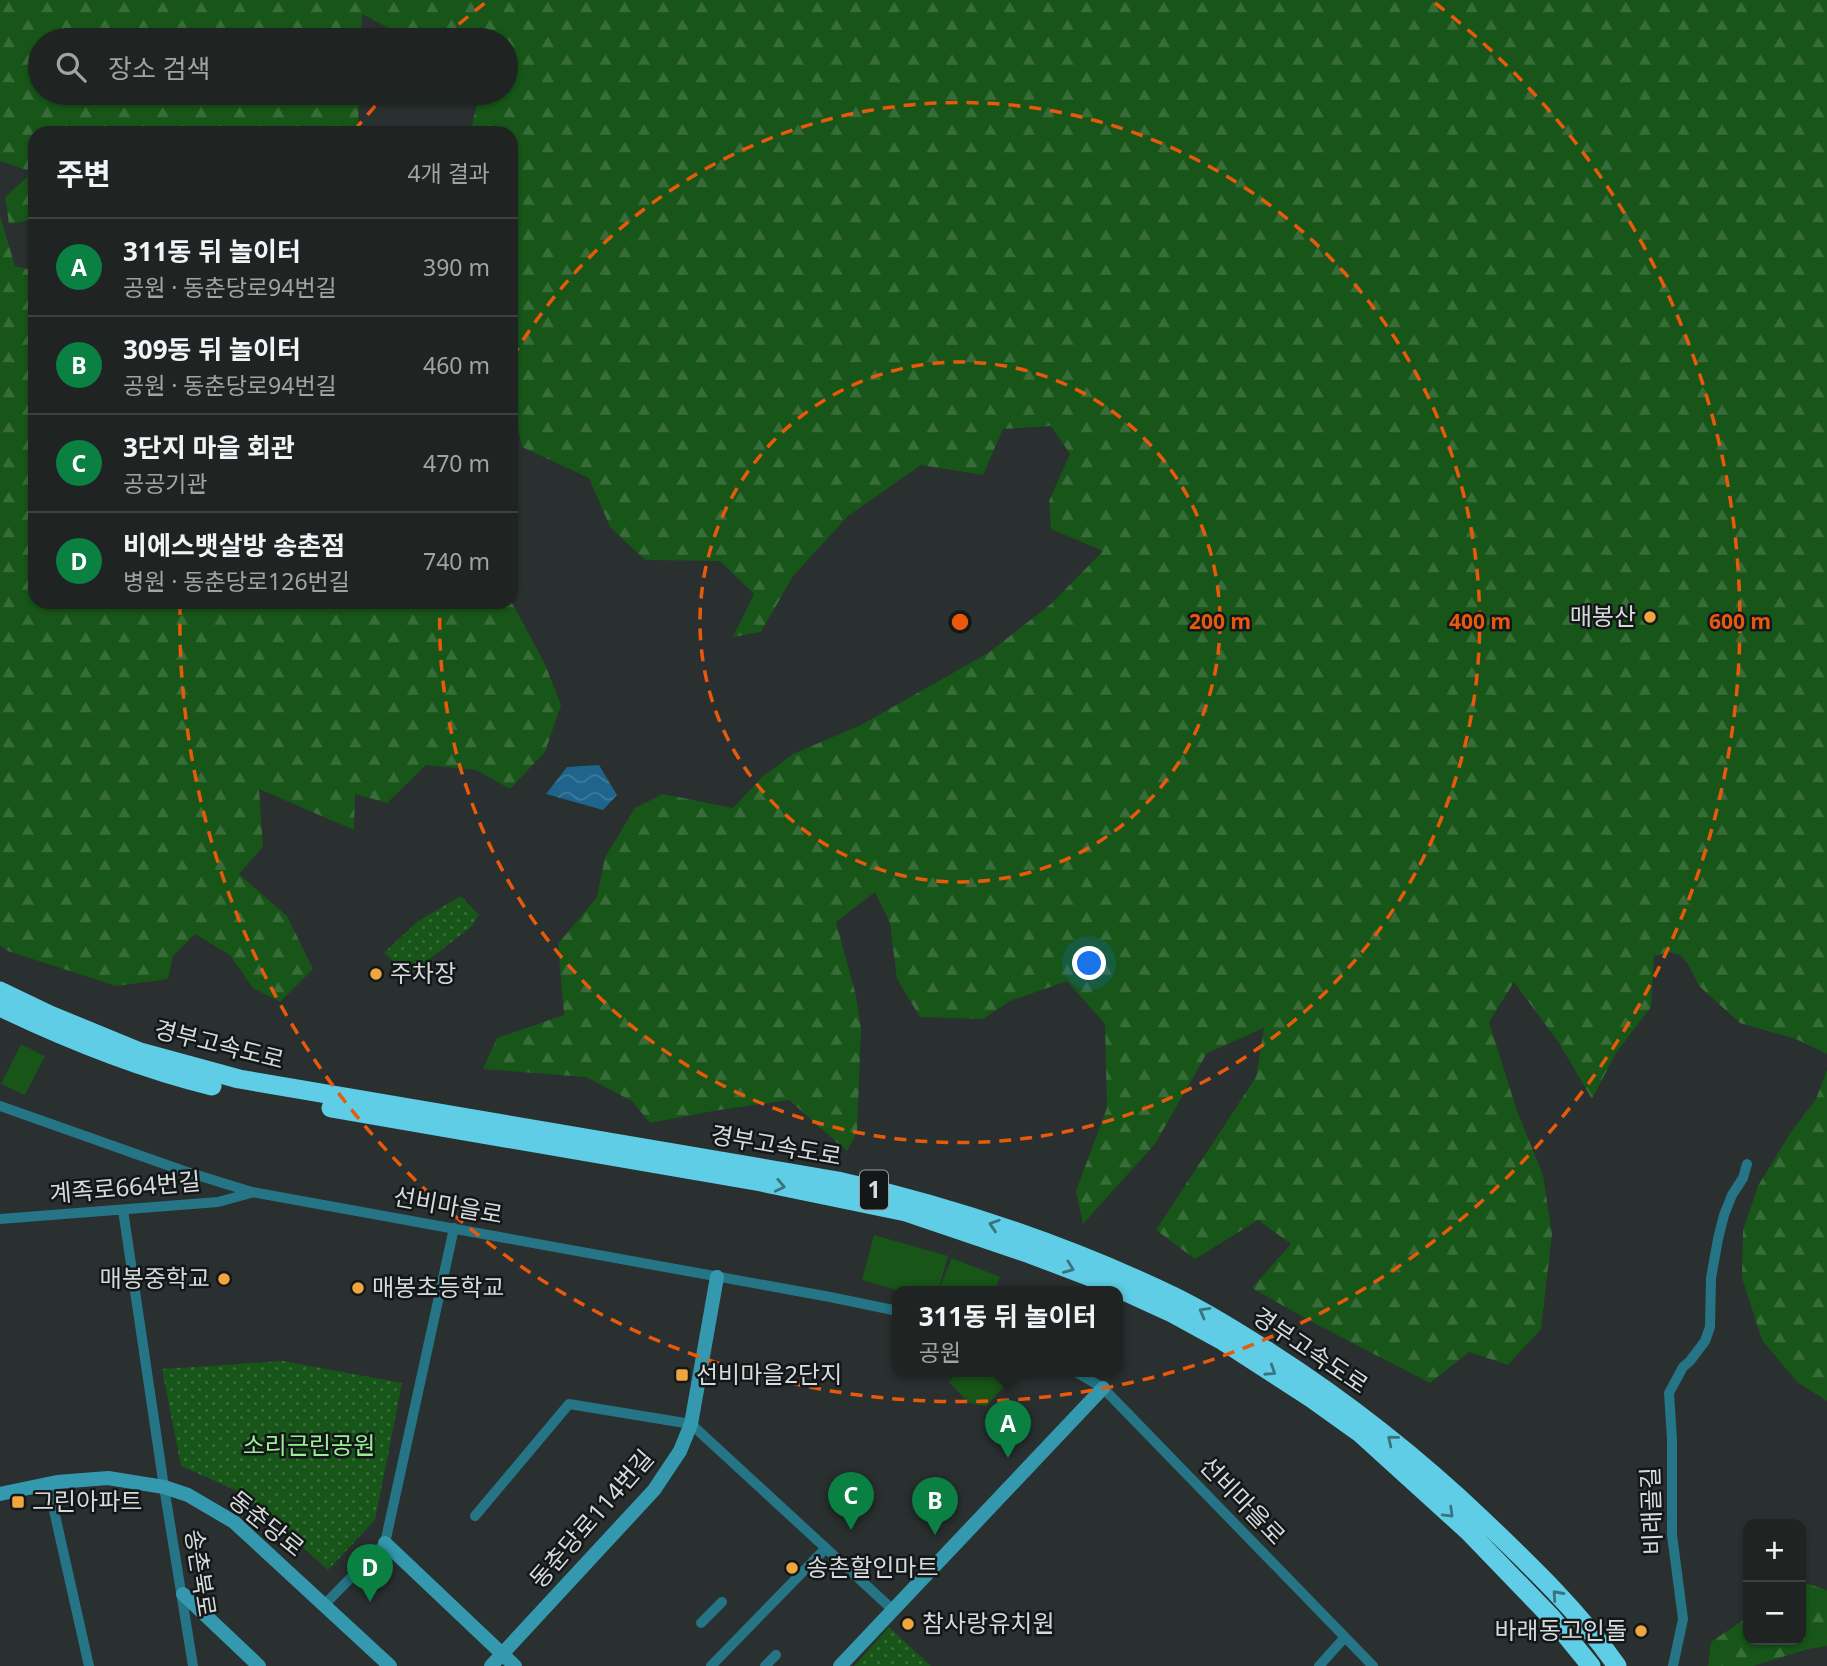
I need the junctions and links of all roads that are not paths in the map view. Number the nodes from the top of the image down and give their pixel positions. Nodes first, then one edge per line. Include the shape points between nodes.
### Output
1 (0, 991) edge
2 (0, 1007) edge
3 (0, 1106) edge
4 (1747, 1164) dead end
5 (252, 1192) junction
6 (123, 1210) junction
7 (0, 1219) edge
8 (454, 1228) junction
9 (717, 1278) junction
10 (1113, 1286) edge
11 (1123, 1290) edge
12 (892, 1310) edge
13 (1084, 1377) edge
14 (1103, 1388) junction
15 (691, 1424) junction
16 (48, 1484) junction
17 (164, 1487) junction
18 (0, 1494) edge
19 (475, 1516) dead end
20 (384, 1543) junction
21 (826, 1548) junction
22 (183, 1594) junction
23 (722, 1602) dead end
24 (325, 1604) junction
25 (893, 1610) junction
26 (701, 1623) dead end
27 (1345, 1637) junction
28 (1601, 1643) junction
29 (502, 1654) junction
30 (776, 1655) dead end
31 (1587, 1662) edge
32 (89, 1666) edge
33 (193, 1666) edge
34 (259, 1666) edge
35 (390, 1666) edge
36 (491, 1666) edge
37 (515, 1666) edge
38 (711, 1666) edge
39 (765, 1666) edge
40 (840, 1666) edge
41 (1319, 1666) edge
42 (1373, 1666) edge
43 (1617, 1666) edge
44 (1627, 1666) edge
45 (1673, 1666) edge

28 -> 1 highway, 경부고속도로 / 1 via 1497,1534 1365,1418 1231,1327 1174,1296 1091,1261 920,1201 838,1181 208,1071 111,1041
2 -> 10 highway, 경부고속도로 / 1 via 109,1055 201,1083 906,1212
3 - 5 street, 선비마을로
4 - 45 street, 비래골길 via 1718,1239 1710,1327 1669,1393 1672,1535 1683,1619
5 - 6 street, 계족로664번길 via 218,1202
5 - 8 street, 선비마을로
6 - 7 street, 계족로664번길
6 - 17 street, 송촌북로
8 - 9 street, 선비마을로
8 - 20 street
9 - 12 street, 선비마을로
9 - 15 main road, 동춘당로114번길
11 -> 31 highway, 경부고속도로 / 1 via 1223,1342 1360,1433 1468,1531
13 - 14 street, 선비마을로
14 - 25 main road
14 - 27 street, 선비마을로
15 - 19 street via 569,1404
15 - 21 street
15 - 29 main road, 동춘당로114번길 via 680,1451 653,1490
16 - 17 main road, 동춘당로 via 108,1478
16 - 18 main road, 동춘당로
16 - 32 street
17 - 22 street, 송촌북로
17 - 24 main road, 동춘당로 via 188,1495 233,1522
20 - 24 street
20 - 29 main road
21 - 25 street
21 - 38 street
22 - 33 street, 송촌북로
22 - 34 main road
23 - 26 street
24 - 35 main road, 동춘당로
25 - 40 main road
27 - 41 street
27 - 42 street, 선비마을로
28 - 43 highway, 경부고속도로 / 1
28 - 44 highway
29 - 36 main road, 동춘당로114번길
29 - 37 main road
30 - 39 street

